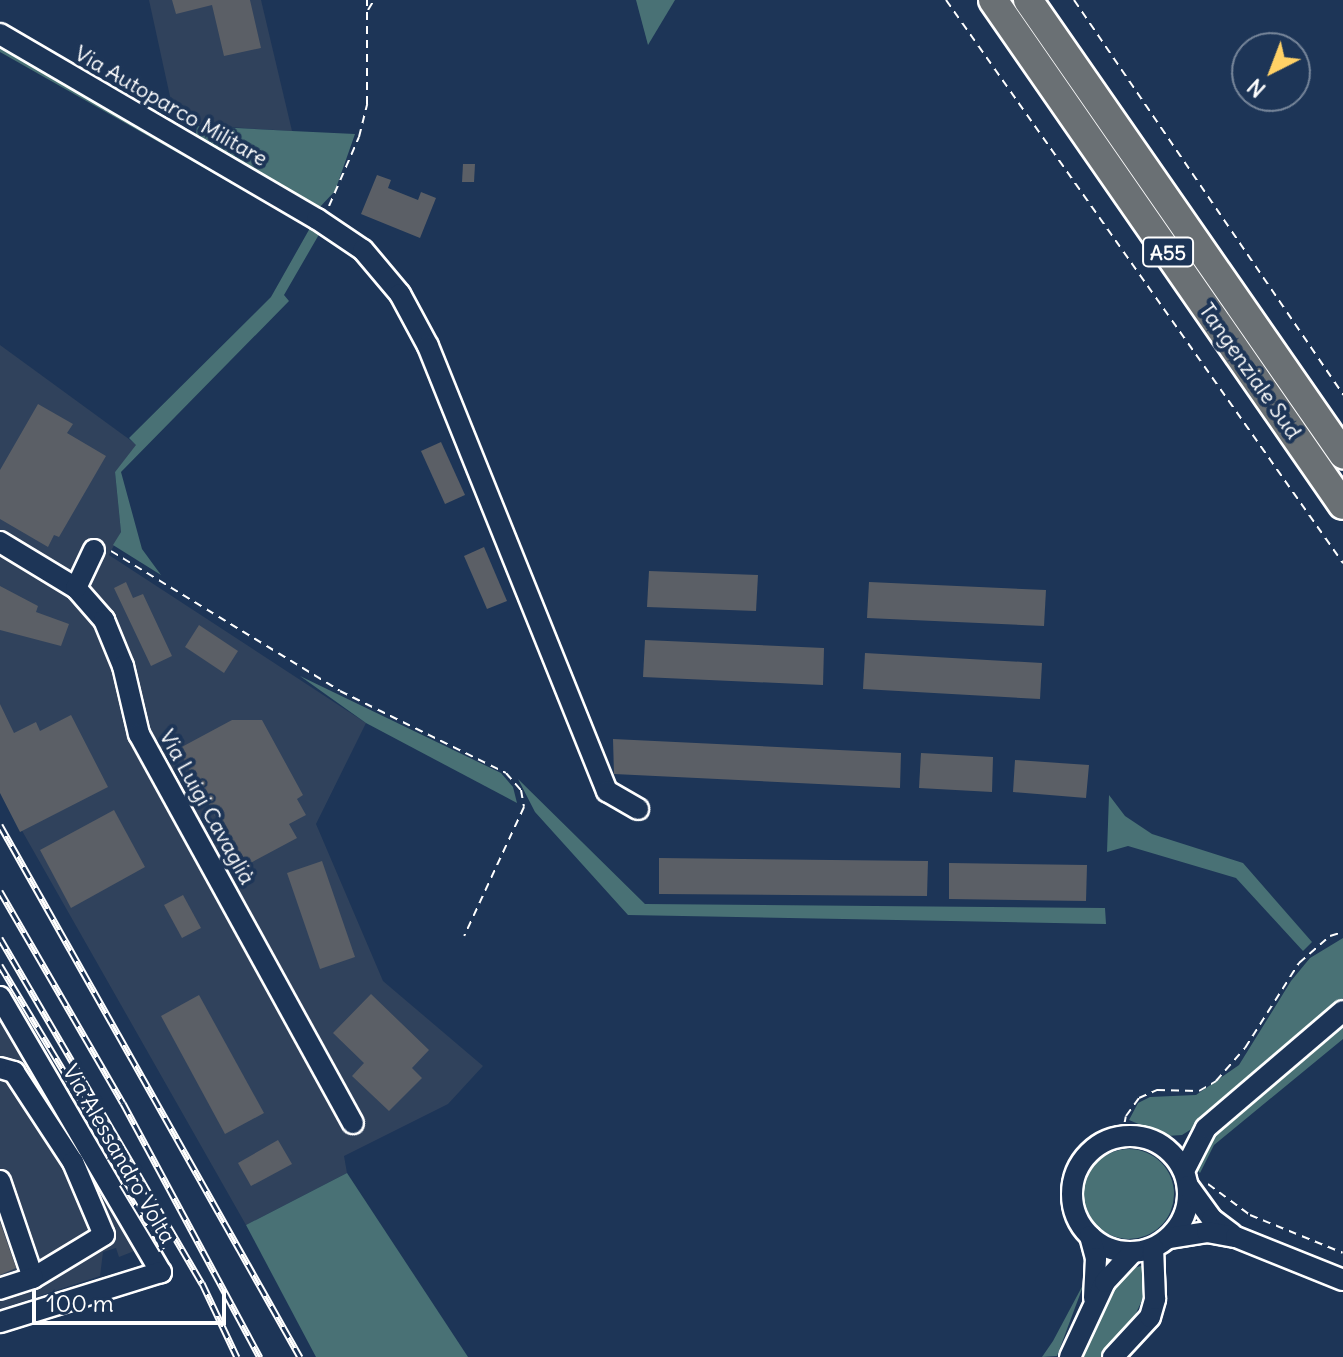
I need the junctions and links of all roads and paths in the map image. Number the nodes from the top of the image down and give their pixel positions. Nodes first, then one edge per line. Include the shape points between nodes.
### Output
1 (367, 0) edge
2 (374, 0) edge
3 (946, 0) edge
4 (993, 0) edge
5 (1028, 0) edge
6 (1074, 0) edge
7 (367, 11) junction
8 (0, 34) edge
9 (317, 219) junction
10 (1343, 395) edge
11 (1343, 454) edge
12 (1343, 505) edge
13 (0, 542) edge
14 (94, 550) joint
15 (1343, 563) edge
16 (76, 588) junction
17 (638, 809) dead end
18 (1343, 932) edge
19 (464, 936) dead end
20 (0, 997) edge
21 (1343, 1011) edge
22 (0, 1068) edge
23 (353, 1123) dead end
24 (1206, 1128) junction
25 (1122, 1136) junction
26 (1161, 1144) junction
27 (1187, 1179) junction
28 (0, 1181) edge
29 (1090, 1236) junction
30 (1236, 1237) junction
31 (1152, 1246) junction
32 (1343, 1253) edge
33 (33, 1278) junction
34 (1343, 1280) edge
35 (0, 1289) edge
36 (1092, 1306) junction
37 (0, 1322) edge
38 (1070, 1357) edge
39 (1113, 1357) edge

1 - 7 path
2 - 7 path
3 - 15 path
4 - 12 highway, Tangenziale Sud / A55
5 - 11 highway, Tangenziale Sud / A55
6 - 10 path
7 - 9 path via 370,63 359,137 341,184
8 - 9 street, Via Autoparco Militare
9 - 17 street, Via Autoparco Militare via 363,250 400,294 428,346 607,791
13 - 16 street, Via Luigi Cavaglià
14 - 16 street
14 - 19 path via 121,555 296,667 506,773 521,790 524,807
16 - 23 street, Via Luigi Cavaglià via 104,620 123,666 139,734
18 - 25 path via 1330,936 1299,963 1245,1048 1216,1081 1199,1091 1157,1090 1139,1098 1126,1116
20 - 37 street, Via Alessandro Volta via 161,1272
21 - 24 street
22 - 33 street via 14,1072 73,1162 104,1235
24 - 26 street
24 - 27 street
25 - 26 street
25 - 29 street via 1088,1153 1072,1183 1078,1220
26 - 27 street
27 - 30 street via 1212,1219
27 - 31 street via 1181,1223
27 - 32 path via 1217,1187 1250,1215
28 - 33 street
29 - 31 street via 1111,1249
29 - 36 street via 1096,1268
30 - 31 street via 1207,1232
30 - 34 street
31 - 36 street via 1105,1282
31 - 39 street via 1155,1299 1150,1317
33 - 35 street
36 - 38 street

